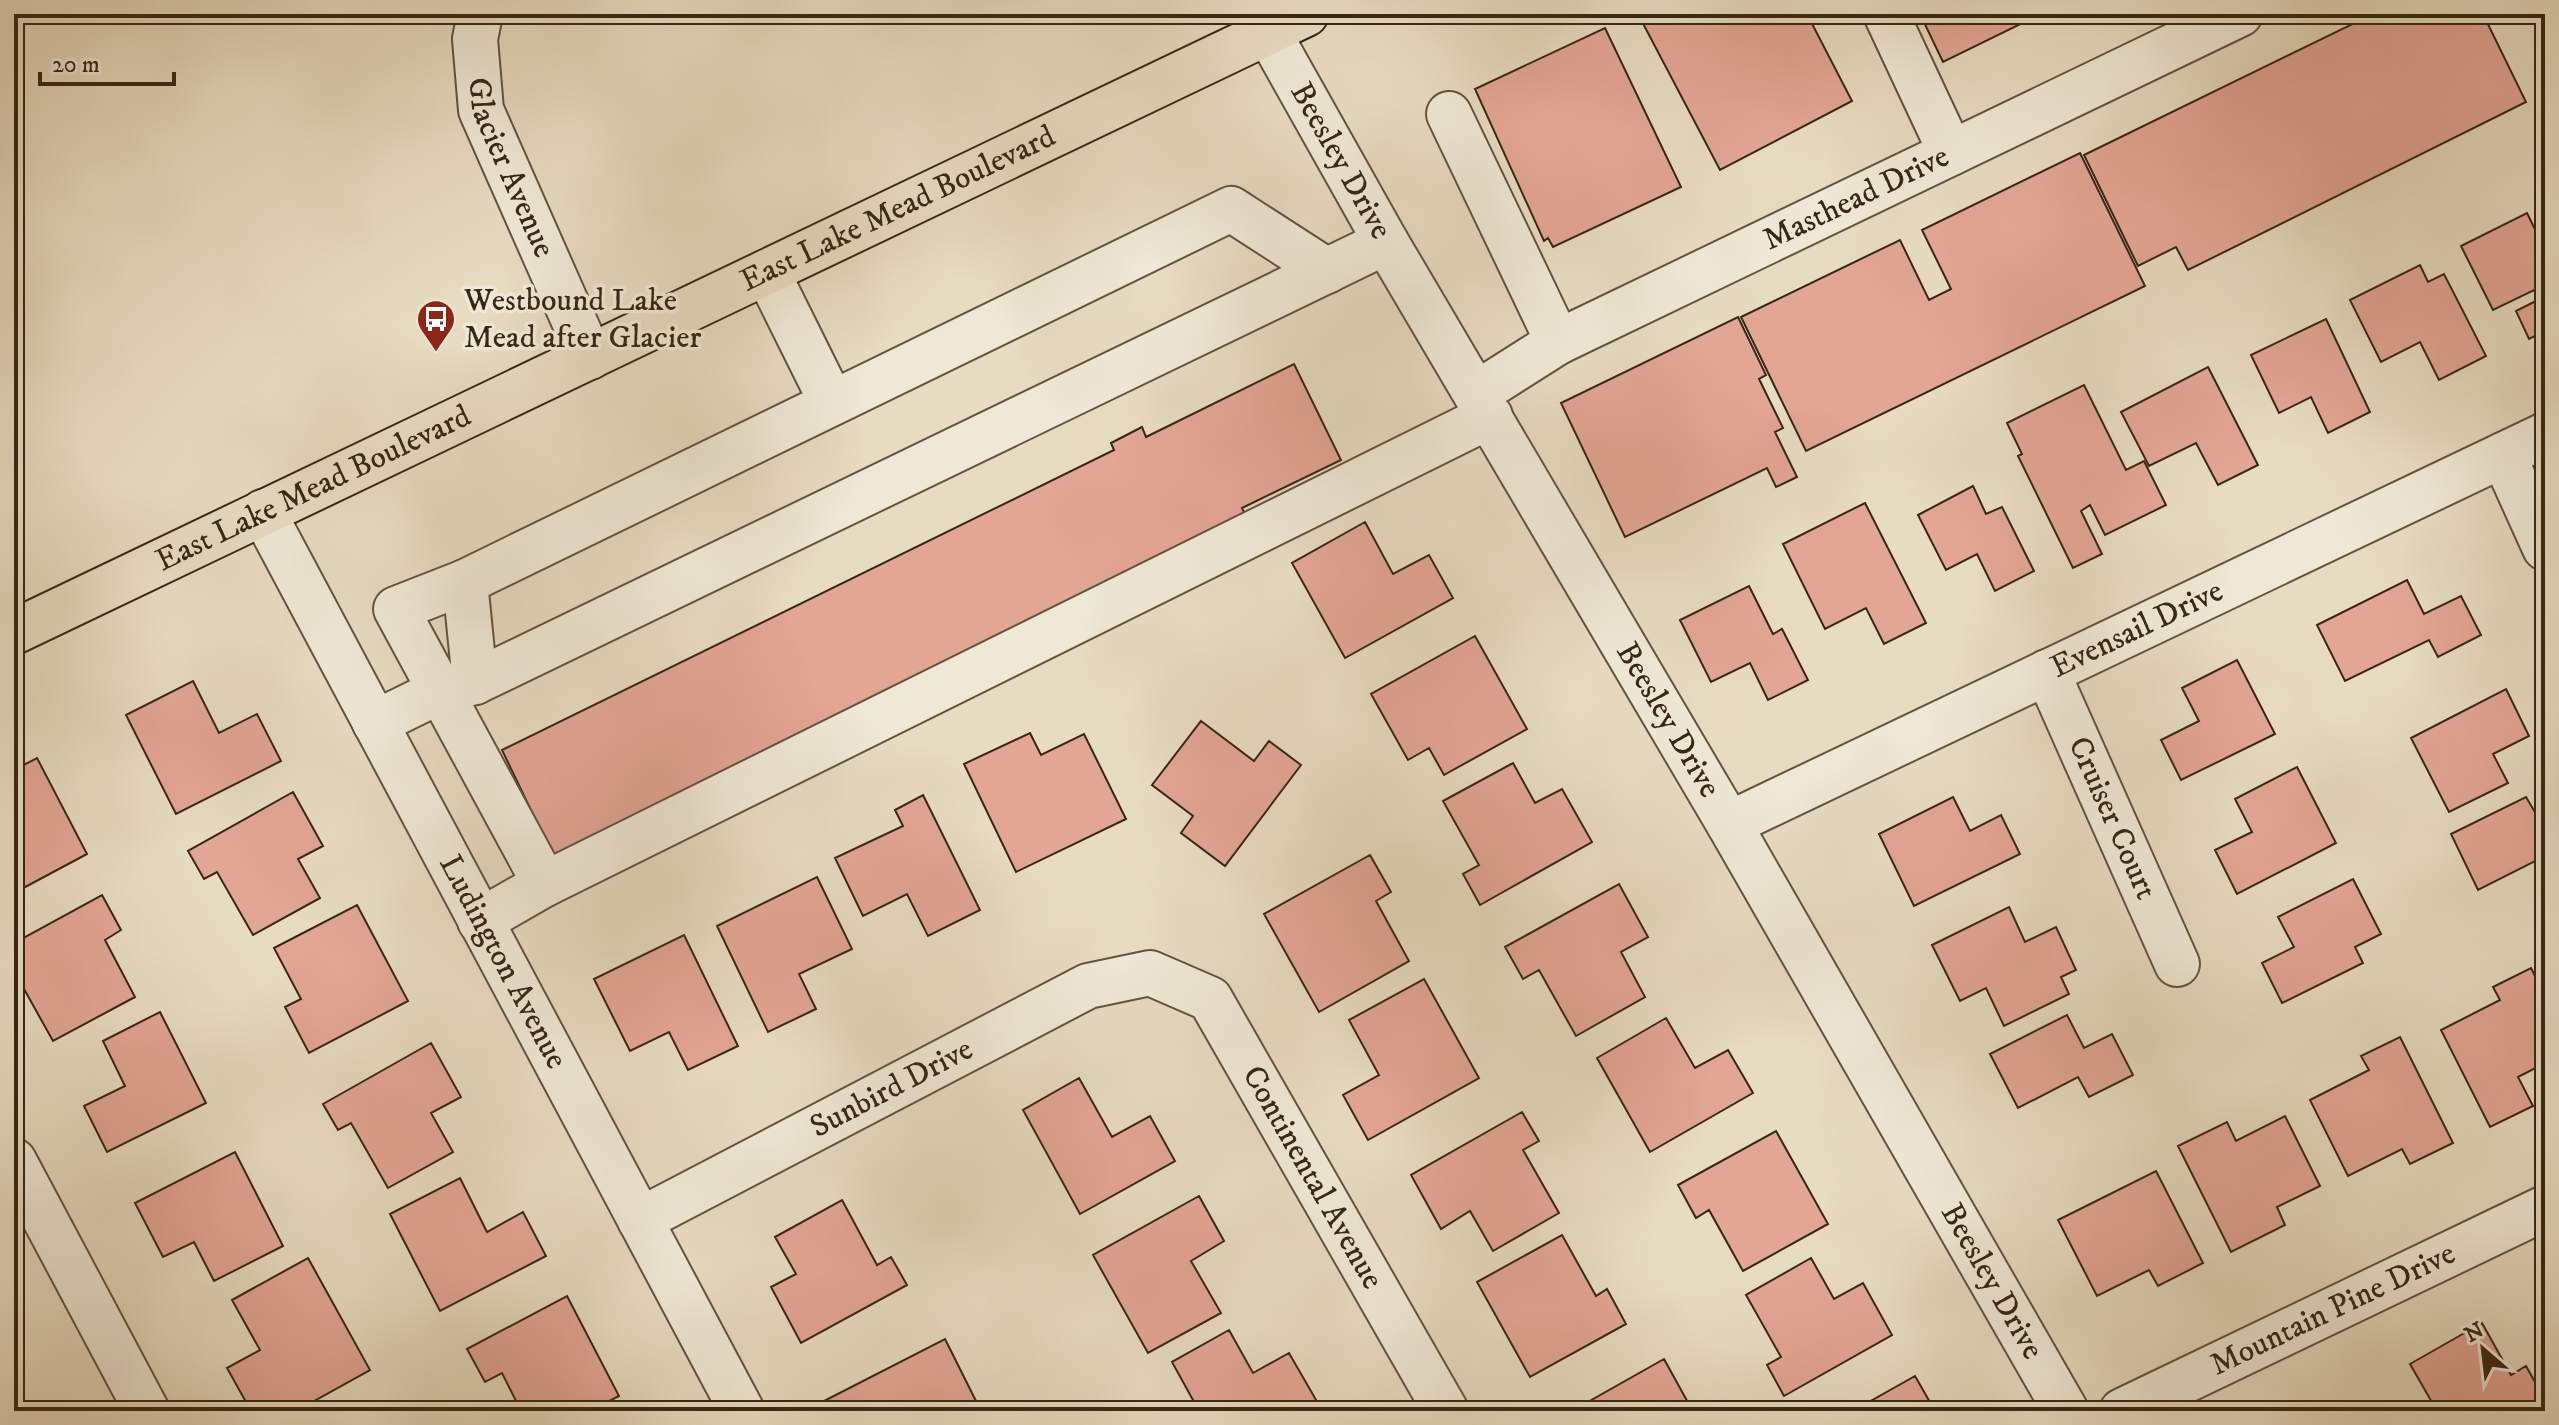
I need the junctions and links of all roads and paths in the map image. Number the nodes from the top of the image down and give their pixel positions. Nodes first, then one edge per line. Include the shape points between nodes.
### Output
1 (480, 14) edge
2 (1886, 14) edge
3 (2240, 14) edge
4 (1287, 23) edge
5 (1449, 114) dead end
6 (1951, 153) junction
7 (1386, 242) junction
8 (1327, 271) junction
9 (767, 272) junction
10 (1558, 342) junction
11 (590, 357) junction
12 (832, 403) junction
13 (1483, 405) junction
14 (2545, 435) edge
15 (2503, 455) junction
16 (263, 512) junction
17 (2545, 548) edge
18 (465, 582) junction
19 (14, 632) edge
20 (2047, 672) junction
21 (458, 687) junction
22 (375, 723) junction
23 (1729, 824) junction
24 (545, 884) junction
25 (480, 921) junction
26 (2177, 964) dead end
27 (1150, 973) joint
28 (14, 1161) edge
29 (2545, 1208) edge
30 (640, 1220) junction
31 (147, 1411) edge
32 (742, 1411) edge
33 (1446, 1411) edge
34 (2066, 1411) edge
35 (2122, 1411) edge

1 - 11 street, Glacier Avenue via 475,39 481,110
2 - 6 street
3 - 6 street, Masthead Drive
4 - 7 street, Beesley Drive
4 - 9 main road, East Lake Mead Boulevard
5 - 10 street
6 - 10 street, Masthead Drive
7 - 8 street
7 - 13 street, Beesley Drive
8 - 12 street via 1231,209
8 - 21 street
9 - 11 main road, East Lake Mead Boulevard
9 - 12 street
10 - 13 street, Masthead Drive
11 - 16 main road, East Lake Mead Boulevard
12 - 18 street
13 - 23 street, Beesley Drive
13 - 24 street, Masthead Drive
14 - 15 street, Evensail Drive
15 - 17 street
15 - 20 street, Evensail Drive
16 - 19 main road, East Lake Mead Boulevard
16 - 22 street, Ludington Avenue
18 - 21 street
18 - 21 street via 396,609
20 - 23 street, Evensail Drive
20 - 26 street, Cruiser Court
21 - 22 street
21 - 24 street
22 - 25 street, Ludington Avenue
23 - 34 street, Beesley Drive
24 - 25 street, Masthead Drive
25 - 30 street, Ludington Avenue
27 - 30 street, Sunbird Drive via 1088,986
27 - 33 street, Continental Avenue via 1210,999
28 - 31 street
29 - 35 street, Mountain Pine Drive
30 - 32 street, Ludington Avenue

